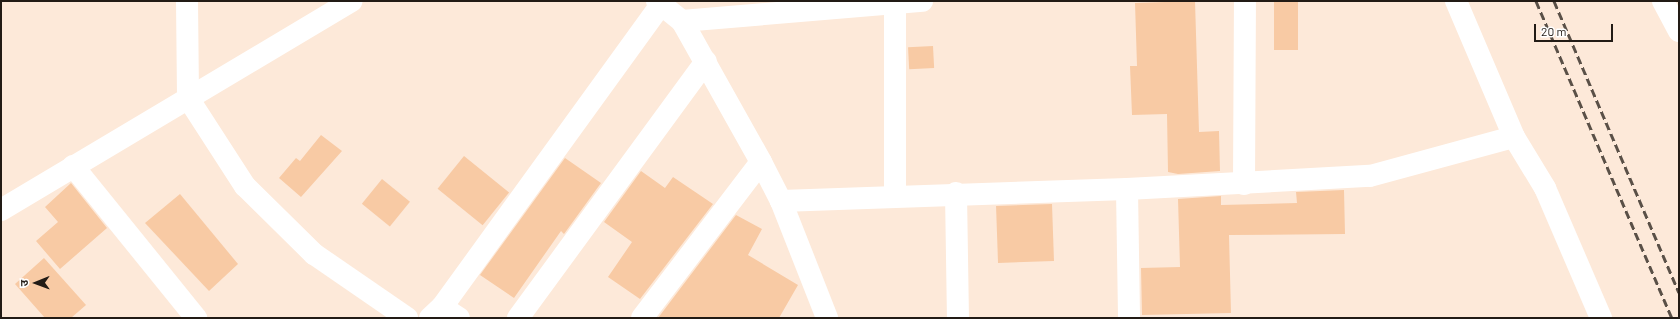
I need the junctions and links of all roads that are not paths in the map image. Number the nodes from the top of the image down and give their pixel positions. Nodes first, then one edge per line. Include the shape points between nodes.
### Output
1 (187, 1) edge
2 (351, 1) edge
3 (922, 1) edge
4 (1245, 1) edge
5 (1456, 1) edge
6 (1663, 1) edge
7 (659, 2) edge
8 (895, 3) edge
9 (682, 22) junction
10 (1679, 30) edge
11 (706, 61) junction
12 (188, 98) junction
13 (1514, 136) junction
14 (761, 162) junction
15 (73, 166) junction
16 (1244, 184) junction
17 (1127, 189) junction
18 (956, 193) junction
19 (895, 195) junction
20 (782, 202) junction
21 (1, 210) edge
22 (444, 314) edge
23 (821, 316) edge
24 (196, 318) edge
25 (407, 318) edge
26 (518, 318) edge
27 (642, 318) edge
28 (958, 318) edge
29 (1129, 318) edge
30 (1601, 318) edge

1 - 12 street
2 - 12 street
3 - 8 street
4 - 16 street
5 - 13 street
6 - 10 street
7 - 9 street
7 - 22 street
8 - 9 street
8 - 19 street
9 - 11 street
11 - 14 street
11 - 26 street
12 - 15 street
12 - 25 street via 245,186 278,222 314,254
13 - 16 street via 1370,176
13 - 30 street via 1545,188
14 - 20 street
14 - 27 street
15 - 21 street
15 - 24 street
16 - 17 street
17 - 18 street
17 - 29 street
18 - 19 street
18 - 28 street
19 - 20 street
20 - 23 street

